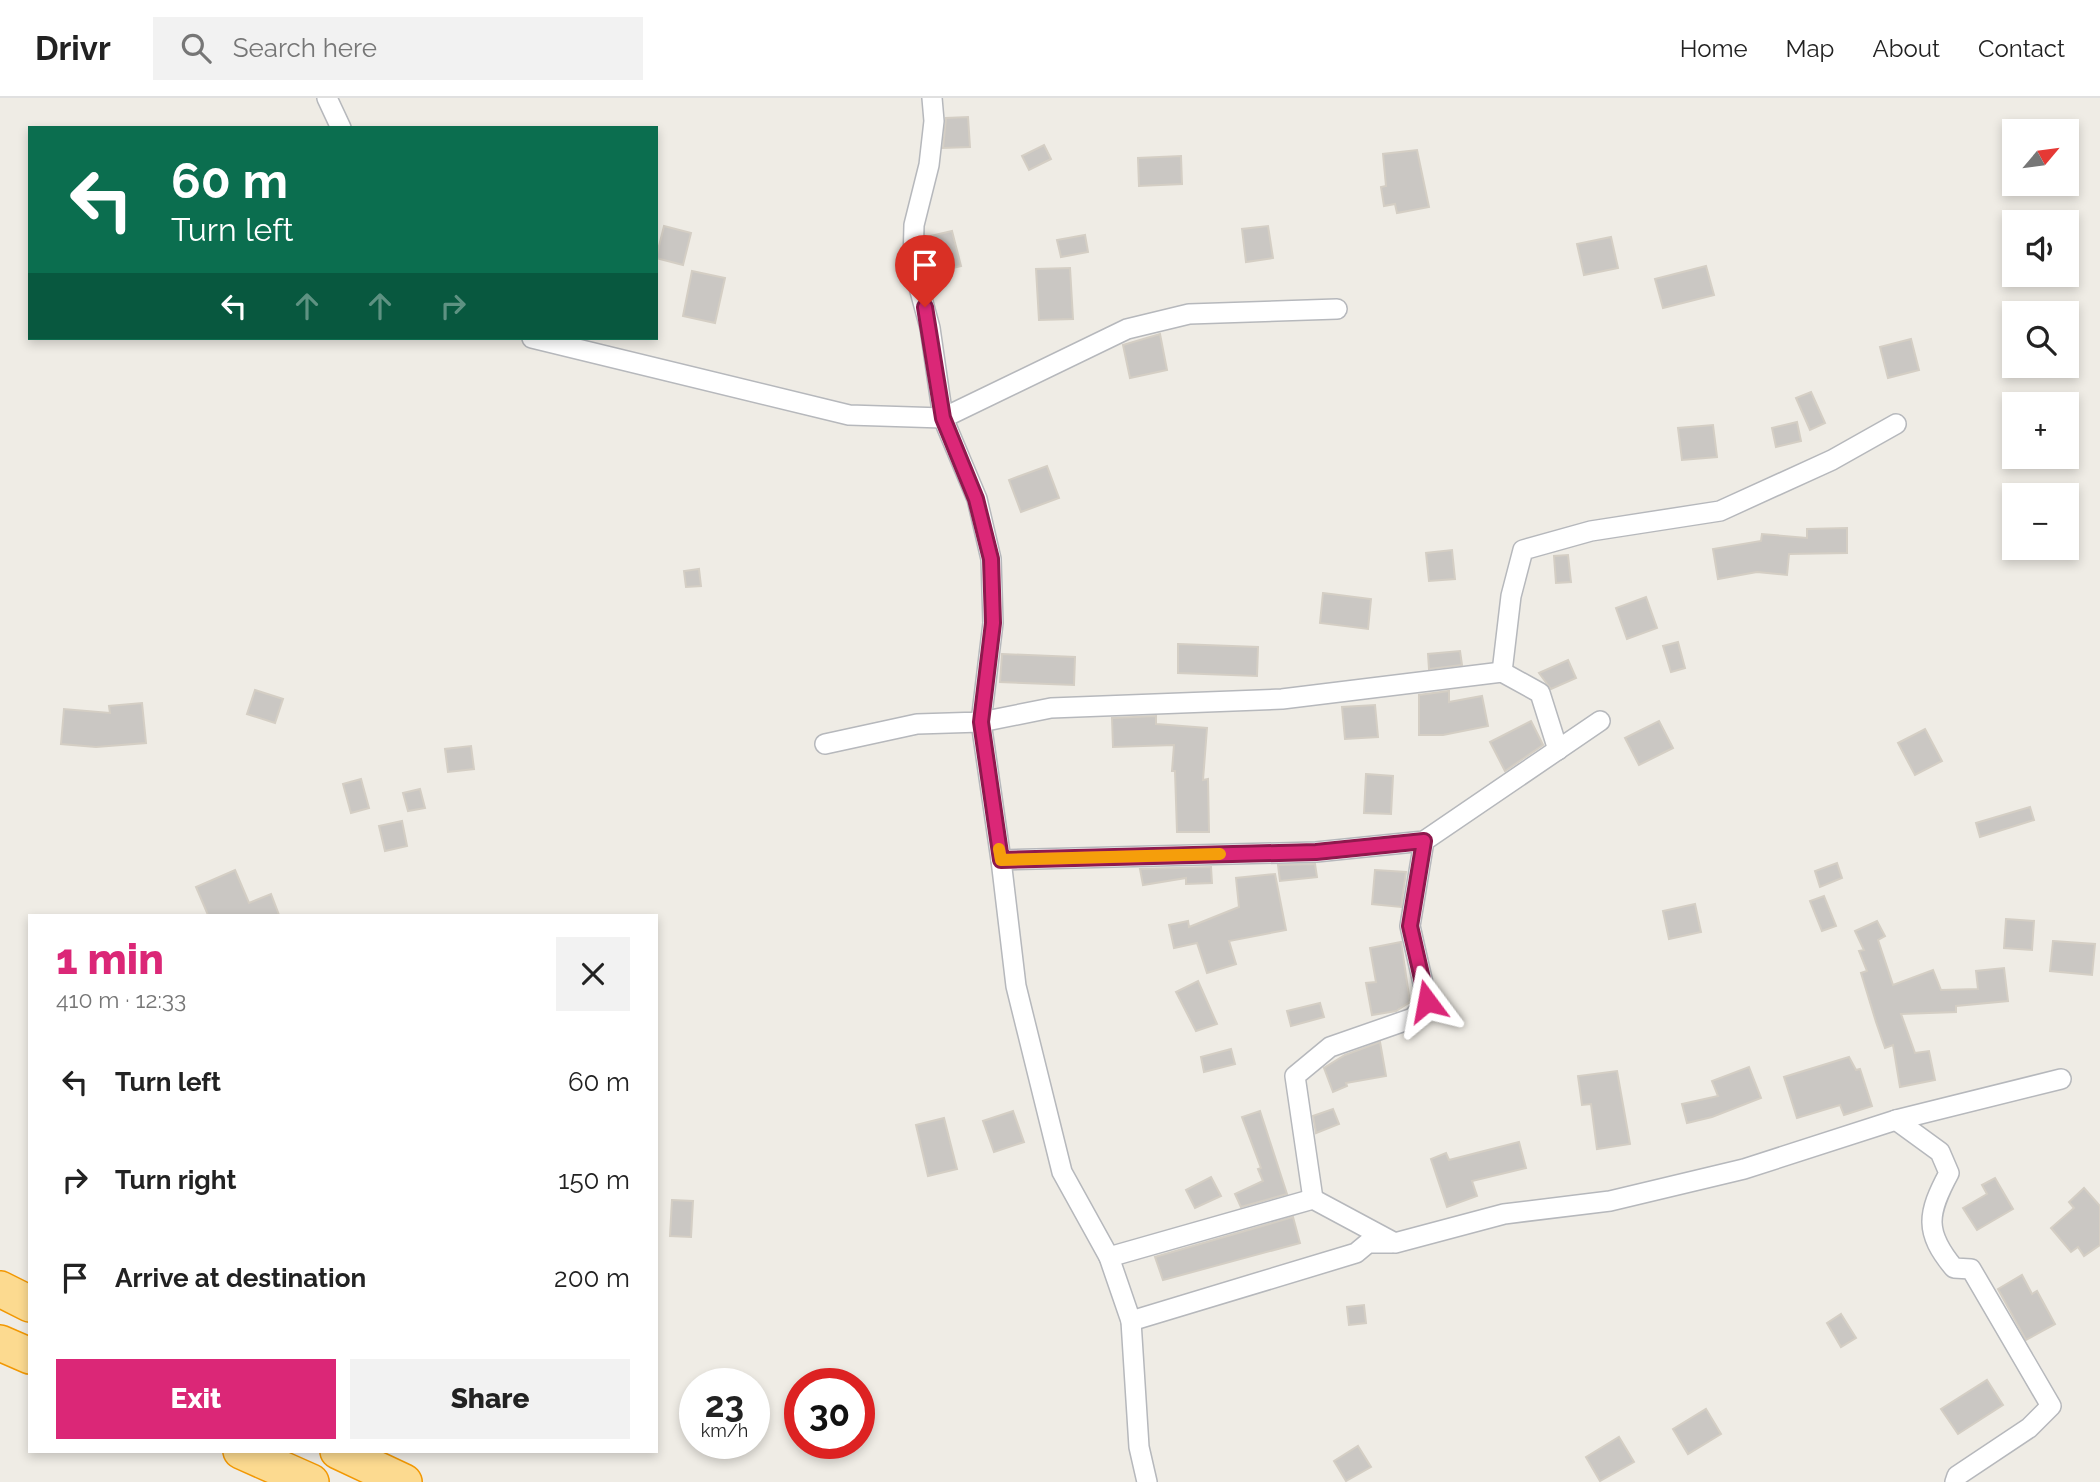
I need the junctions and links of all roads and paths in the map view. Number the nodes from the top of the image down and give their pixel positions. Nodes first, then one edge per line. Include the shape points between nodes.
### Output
1 (327, 98) edge
2 (932, 98) edge
3 (340, 126) edge
4 (1337, 309) dead end
5 (540, 340) edge
6 (943, 418) junction
7 (1896, 424) dead end
8 (1502, 672) junction
9 (1600, 721) dead end
10 (981, 722) junction
11 (825, 744) dead end
12 (1558, 750) junction
13 (1424, 841) junction
14 (1001, 860) junction
15 (2061, 1079) dead end
16 (1896, 1120) junction
17 (1313, 1199) junction
18 (1395, 1243) junction
19 (1109, 1256) junction
20 (0, 1289) edge
21 (28, 1303) edge
22 (1131, 1321) junction
23 (0, 1343) edge
24 (28, 1355) edge
25 (246, 1453) edge
26 (342, 1453) edge
27 (311, 1482) edge
28 (404, 1482) edge
29 (1147, 1482) edge
30 (1955, 1482) edge

1 - 3 street
2 - 6 street via 934,121 914,225 913,265 930,328
4 - 6 street via 1189,314 1127,328
5 - 6 street via 849,415
6 - 10 street via 976,499 991,559 993,623
7 - 8 street via 1832,460 1720,511 1591,531 1522,550
8 - 10 street via 1282,699 1051,708
8 - 12 street via 1540,693
9 - 12 street
10 - 11 street via 917,724
10 - 14 street
12 - 13 street
13 - 14 street via 1316,852
13 - 17 street via 1410,926 1427,1001 1413,1018 1331,1046 1295,1076
14 - 19 street via 1016,986 1062,1172
15 - 16 street
16 - 18 street via 1731,1172 1611,1202 1504,1214
16 - 30 street via 1940,1152 1949,1173 1933,1203 1934,1244 1954,1268 1971,1269 2051,1406 2029,1429 1957,1476
17 - 18 street
17 - 19 street
18 - 22 street via 1368,1243 1356,1253
19 - 22 street
20 - 21 highway
22 - 29 street via 1139,1447
23 - 24 highway
25 - 27 highway
26 - 28 highway

